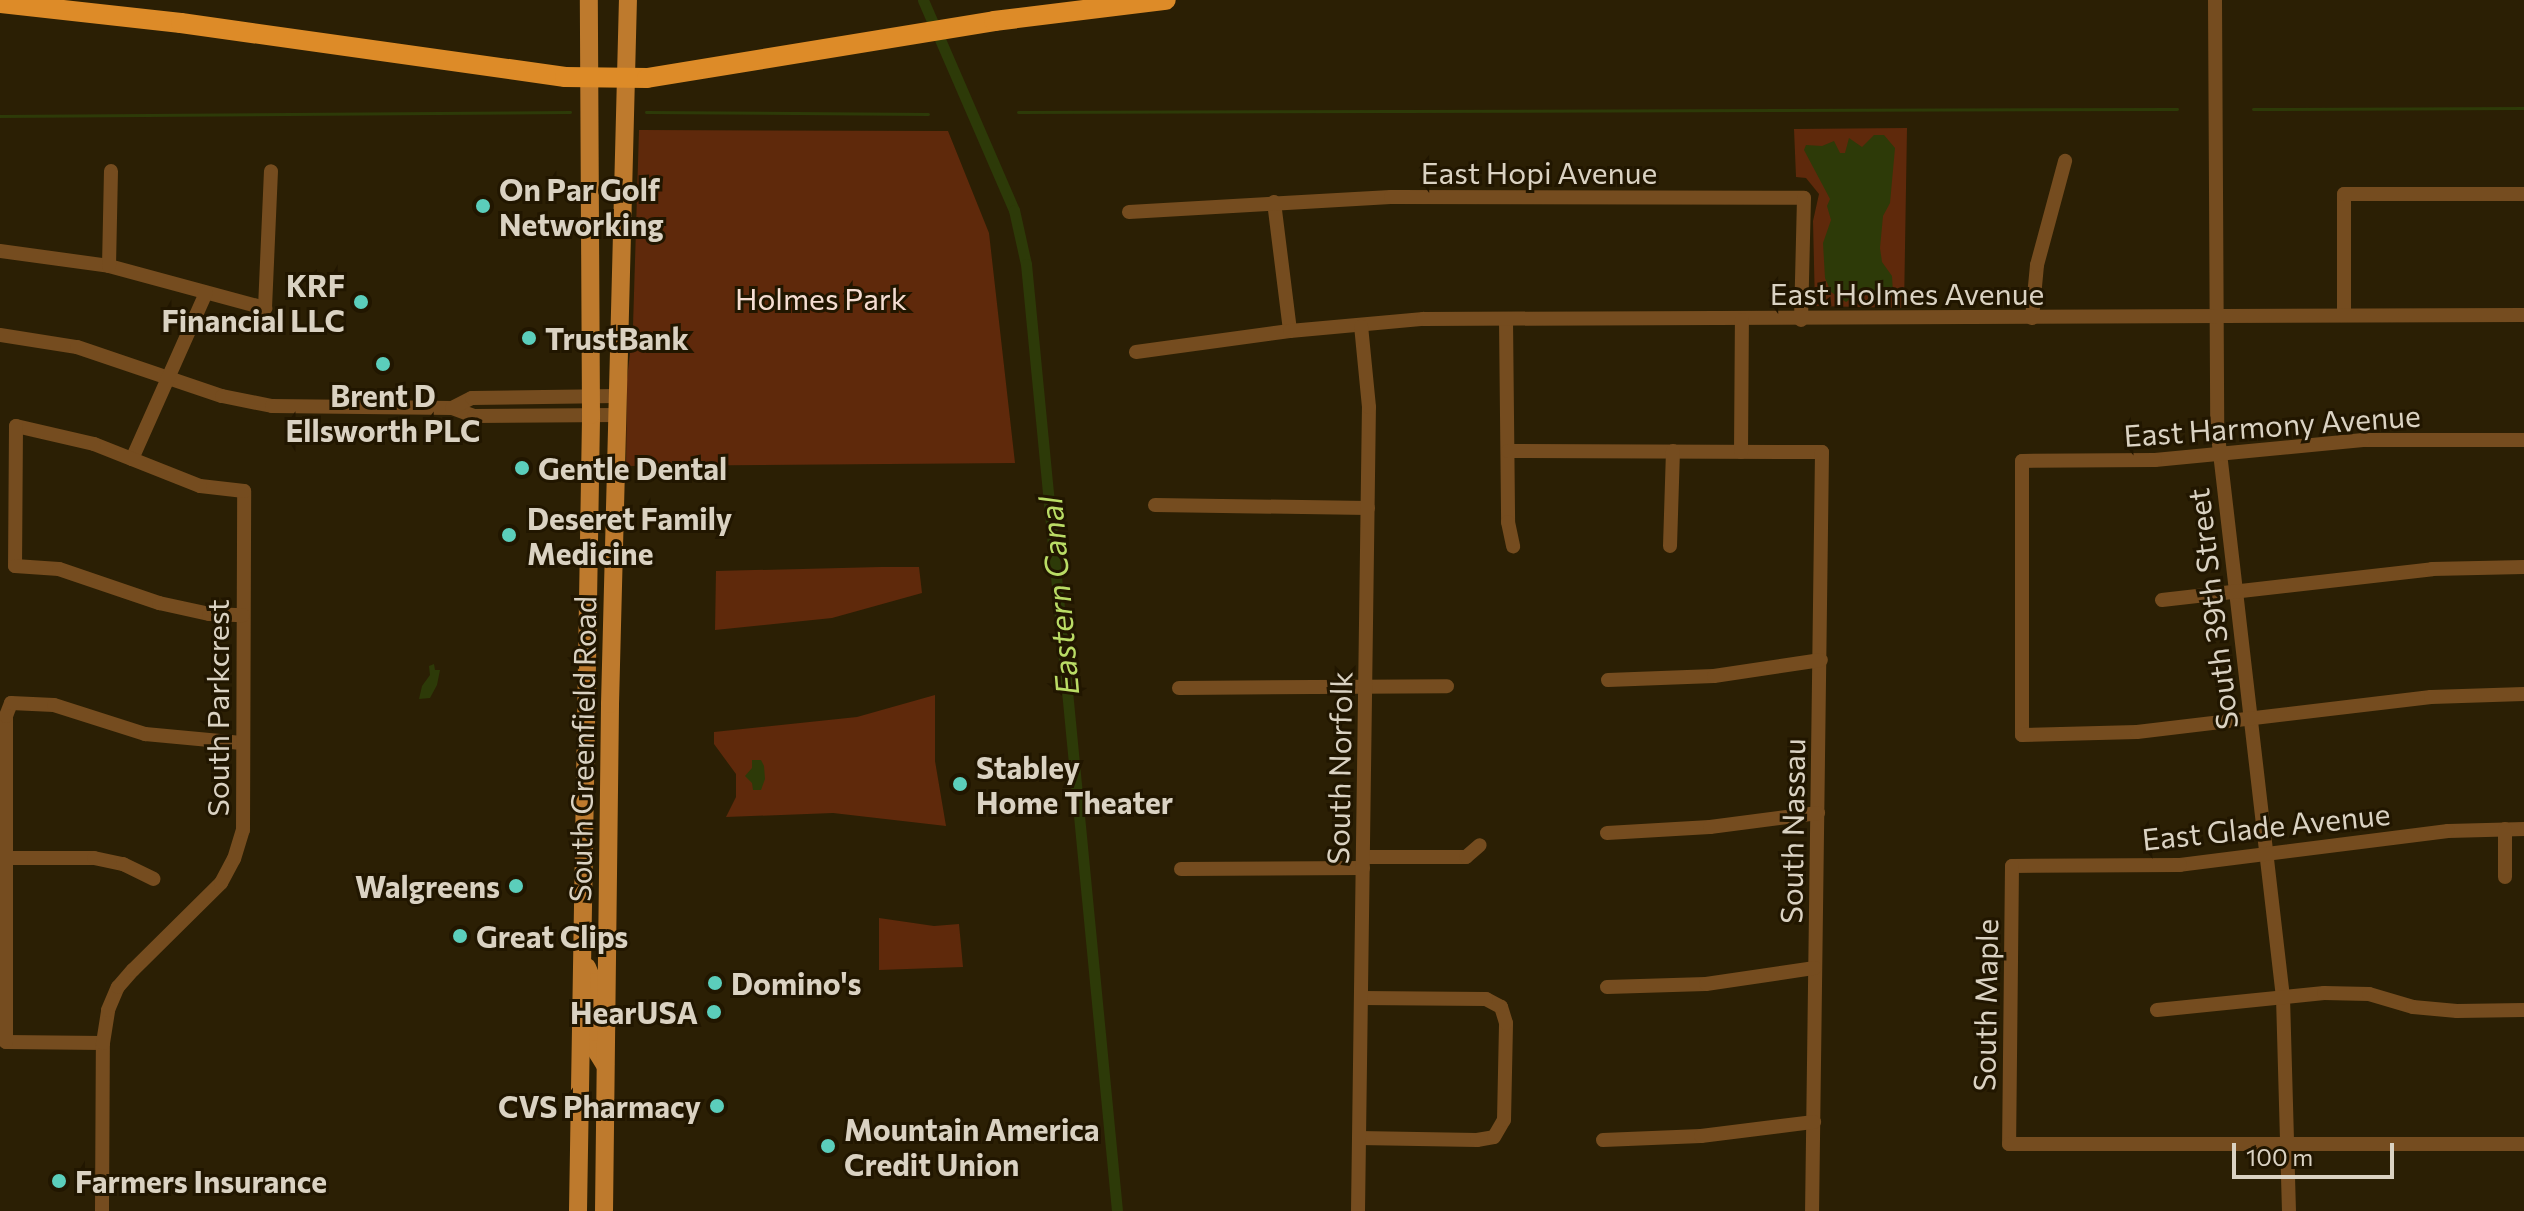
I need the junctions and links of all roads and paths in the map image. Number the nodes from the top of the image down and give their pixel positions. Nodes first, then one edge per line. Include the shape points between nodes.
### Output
1 (589, 0) edge
2 (628, 0) edge
3 (1166, 0) edge
4 (2215, 0) edge
5 (0, 3) edge
6 (588, 77) junction
7 (626, 78) junction
8 (2065, 161) dead end
9 (111, 171) dead end
10 (271, 171) dead end
11 (2524, 194) edge
12 (1274, 202) junction
13 (1129, 212) dead end
14 (0, 251) edge
15 (109, 266) junction
16 (206, 293) junction
17 (2344, 315) junction
18 (2524, 315) edge
19 (2032, 318) junction
20 (2215, 318) junction
21 (1506, 320) junction
22 (1742, 320) junction
23 (1801, 320) junction
24 (1361, 326) junction
25 (1290, 331) junction
26 (0, 335) edge
27 (1136, 352) dead end
28 (169, 379) junction
29 (616, 396) junction
30 (591, 406) junction
31 (616, 415) junction
32 (2524, 440) edge
33 (1508, 451) junction
34 (1673, 451) junction
35 (1741, 452) junction
36 (2219, 452) junction
37 (132, 459) junction
38 (1155, 505) dead end
39 (1368, 508) junction
40 (1513, 546) dead end
41 (1670, 546) dead end
42 (2524, 567) edge
43 (2236, 592) junction
44 (2162, 600) dead end
45 (243, 615) junction
46 (1821, 660) junction
47 (1608, 680) dead end
48 (1366, 686) junction
49 (1447, 686) dead end
50 (1179, 688) dead end
51 (2524, 694) edge
52 (2252, 718) junction
53 (242, 743) junction
54 (1818, 813) junction
55 (583, 826) junction
56 (2505, 829) junction
57 (2524, 829) edge
58 (1607, 833) dead end
59 (1480, 845) dead end
60 (2268, 854) junction
61 (4, 858) junction
62 (1363, 862) junction
63 (2012, 866) joint
64 (1181, 869) dead end
65 (2505, 877) dead end
66 (154, 879) dead end
67 (607, 950) junction
68 (581, 964) junction
69 (1815, 968) junction
70 (1607, 987) dead end
71 (2283, 997) junction
72 (1361, 998) junction
73 (2157, 1010) dead end
74 (2524, 1010) edge
75 (103, 1043) junction
76 (606, 1068) junction
77 (1814, 1122) junction
78 (1359, 1138) junction
79 (1603, 1140) dead end
80 (2288, 1144) junction
81 (2524, 1144) edge
82 (102, 1211) edge
83 (578, 1211) edge
84 (604, 1211) edge
85 (1358, 1211) edge
86 (1812, 1211) edge
87 (2289, 1211) edge

1 - 6 main road, South Greenfield Road
2 - 7 main road, South Greenfield Road
3 - 7 highway
4 - 20 street, South 39th Street
5 - 6 highway
6 - 7 highway
6 - 30 main road, South Greenfield Road
7 - 29 main road, South Greenfield Road
8 - 19 street via 2037,265
9 - 15 street
10 - 16 street via 265,308
11 - 17 street via 2344,194
12 - 13 street, East Hopi Avenue
12 - 23 street, East Hopi Avenue via 1391,197 1804,198
12 - 25 street
14 - 15 street
15 - 16 street
16 - 28 street
17 - 18 street, East Holmes Avenue
17 - 20 street, East Holmes Avenue
19 - 20 street, East Holmes Avenue
19 - 23 street, East Holmes Avenue
20 - 36 street, South 39th Street
21 - 22 street, East Holmes Avenue
21 - 24 street, East Holmes Avenue via 1423,319
21 - 33 street
22 - 23 street, East Holmes Avenue
22 - 35 street
24 - 25 street, East Holmes Avenue
24 - 39 street, South Norfolk via 1369,407
25 - 27 street, East Holmes Avenue
26 - 28 street via 95,352
28 - 30 street via 272,406 452,408 472,398
28 - 37 street
29 - 30 street
29 - 31 main road, South Greenfield Road
30 - 31 street
30 - 55 main road, South Greenfield Road
31 - 67 main road, South Greenfield Road
32 - 36 street, East Harmony Avenue via 2363,440
33 - 34 street
33 - 40 street
34 - 35 street
34 - 41 street
35 - 46 street, South Nassau via 1822,452
36 - 43 street, South 39th Street
36 - 52 street, East Harmony Avenue via 2132,461 2022,461 2022,735 2137,732
37 - 45 street, South Parkcrest via 200,486 244,491
37 - 45 street via 67,435 16,426 15,566 59,569 159,603
38 - 39 street
39 - 48 street, South Norfolk
42 - 43 street via 2432,569
43 - 44 street
43 - 52 street, South 39th Street
45 - 53 street, South Parkcrest
46 - 47 street via 1714,676
46 - 54 street, South Nassau
48 - 49 street
48 - 50 street
48 - 62 street, South Norfolk
51 - 52 street via 2431,697
52 - 60 street, South 39th Street
53 - 61 street via 145,734 54,705 11,703 6,716
53 - 75 street, South Parkcrest via 243,830 234,859 221,883 118,987
54 - 58 street
54 - 69 street, South Nassau
55 - 67 main road via 593,856 594,934 599,947
55 - 68 main road, South Greenfield Road
56 - 57 street, East Glade Avenue
56 - 60 street, East Glade Avenue
56 - 65 street
59 - 62 street via 1466,857
60 - 63 street, East Glade Avenue via 2151,867
60 - 71 street, South 39th Street
61 - 66 street via 94,858
61 - 75 street via 6,1042
62 - 64 street
62 - 72 street, South Norfolk
63 - 80 street, South Maple via 2009,1144
67 - 76 main road, South Greenfield Road
68 - 76 main road via 592,976 595,1049
68 - 83 main road, South Greenfield Road
69 - 70 street via 1706,984
69 - 77 street, South Nassau
71 - 73 street
71 - 74 street via 2369,994 2413,1007
71 - 80 street, South 39th Street
72 - 78 street, South Norfolk
72 - 78 street via 1486,999 1501,1007 1506,1023 1504,1120 1494,1137
75 - 82 street, South Parkcrest
76 - 84 main road, South Greenfield Road
77 - 79 street via 1701,1136
77 - 86 street, South Nassau
78 - 85 street, South Norfolk
80 - 81 street
80 - 87 street, South 39th Street

